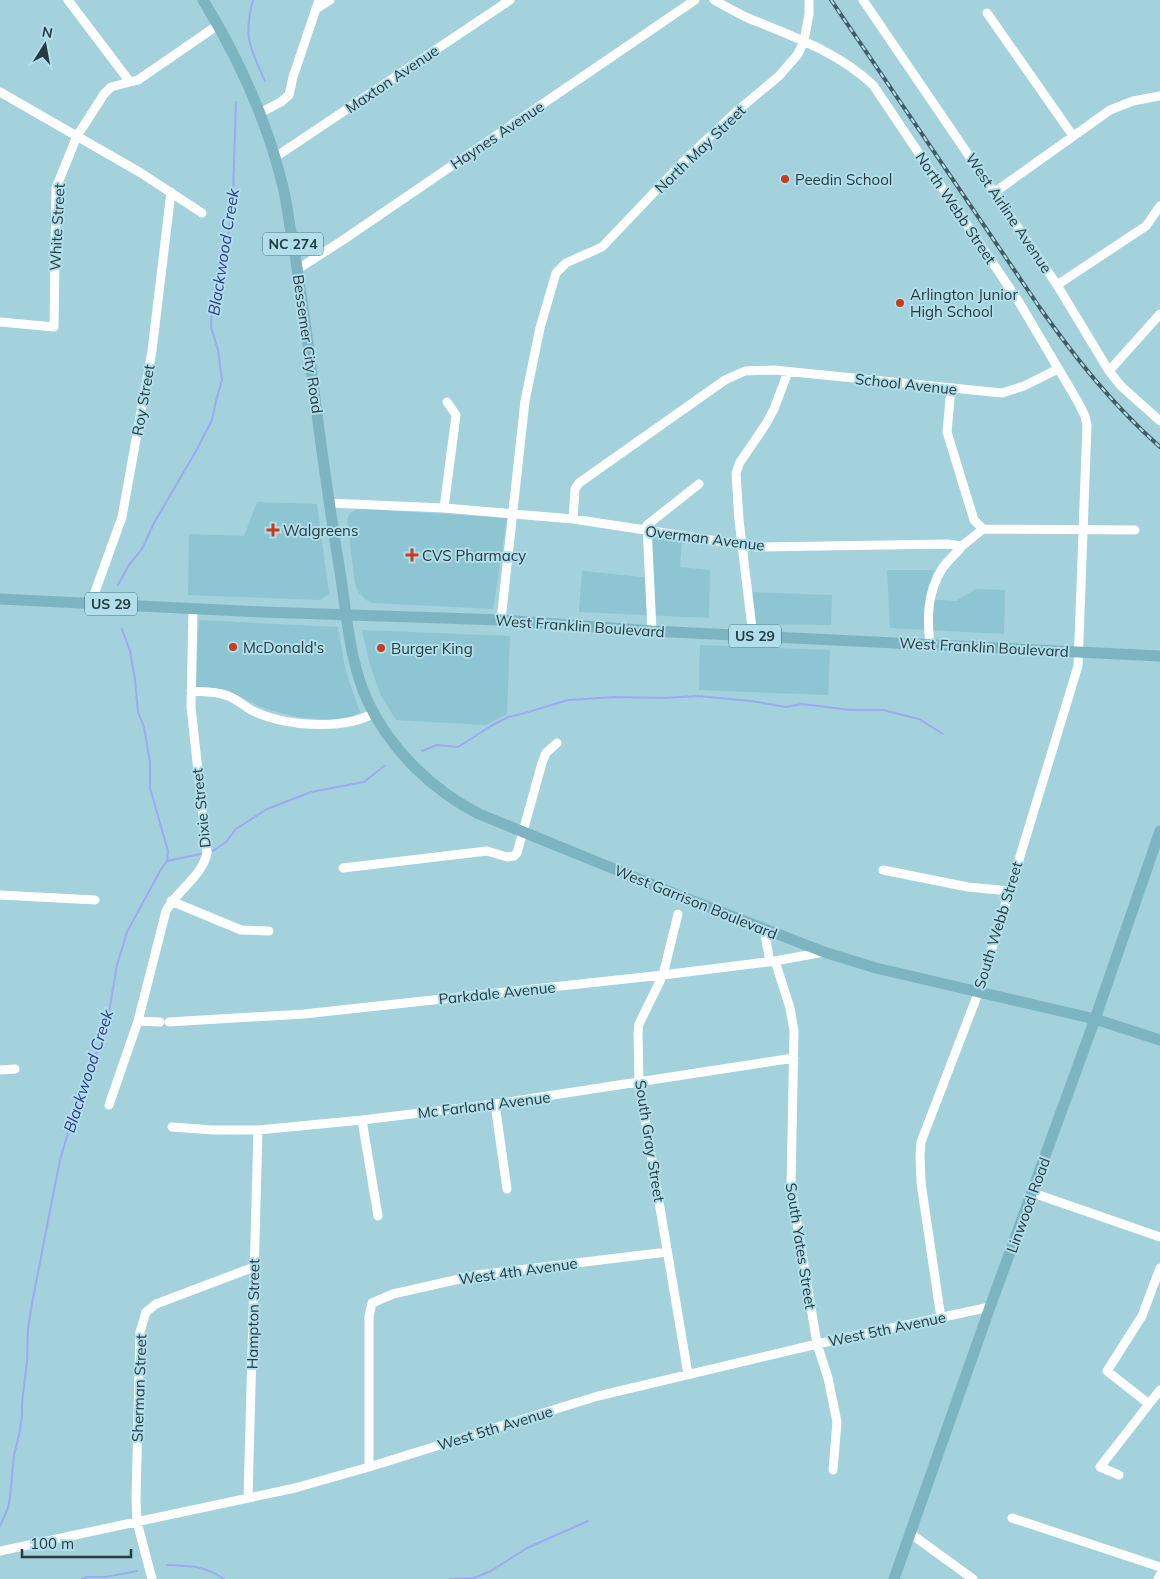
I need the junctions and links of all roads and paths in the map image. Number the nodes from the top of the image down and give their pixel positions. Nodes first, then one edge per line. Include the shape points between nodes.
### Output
1 (68, 0) edge
2 (203, 0) edge
3 (319, 0) edge
4 (330, 0) edge
5 (510, 0) edge
6 (695, 0) edge
7 (714, 0) edge
8 (809, 0) edge
9 (863, 0) edge
10 (316, 9) junction
11 (988, 13) dead end
12 (218, 25) junction
13 (804, 41) junction
14 (130, 82) junction
15 (0, 92) edge
16 (1160, 96) edge
17 (260, 113) junction
18 (77, 136) junction
19 (1073, 136) junction
20 (274, 158) junction
21 (171, 192) junction
22 (995, 192) junction
23 (1159, 210) edge
24 (202, 213) dead end
25 (298, 269) junction
26 (1057, 285) junction
27 (1159, 317) edge
28 (0, 322) edge
29 (1058, 369) junction
30 (1109, 371) junction
31 (788, 372) junction
32 (951, 388) junction
33 (447, 402) dead end
34 (1160, 421) edge
35 (699, 484) dead end
36 (329, 503) junction
37 (444, 508) junction
38 (512, 513) junction
39 (573, 519) junction
40 (983, 529) junction
41 (1083, 530) junction
42 (1135, 530) dead end
43 (647, 531) junction
44 (742, 546) junction
45 (962, 546) junction
46 (0, 599) edge
47 (91, 603) junction
48 (193, 608) junction
49 (346, 615) junction
50 (501, 620) junction
51 (652, 631) junction
52 (753, 636) junction
53 (930, 645) junction
54 (1078, 652) junction
55 (1160, 656) edge
56 (191, 691) junction
57 (374, 713) junction
58 (557, 743) dead end
59 (1160, 831) edge
60 (522, 832) junction
61 (343, 868) dead end
62 (883, 870) dead end
63 (1009, 891) junction
64 (0, 895) edge
65 (95, 900) dead end
66 (172, 901) junction
67 (678, 914) dead end
68 (764, 929) junction
69 (269, 931) dead end
70 (824, 952) junction
71 (772, 962) junction
72 (663, 975) junction
73 (979, 991) junction
74 (1095, 1019) junction
75 (138, 1021) junction
76 (1160, 1040) edge
77 (794, 1058) junction
78 (15, 1069) dead end
79 (0, 1070) edge
80 (639, 1083) junction
81 (495, 1104) junction
82 (109, 1105) dead end
83 (362, 1120) junction
84 (172, 1127) dead end
85 (258, 1130) junction
86 (507, 1189) dead end
87 (1033, 1192) junction
88 (378, 1216) dead end
89 (1160, 1237) edge
90 (667, 1252) junction
91 (254, 1267) junction
92 (1160, 1268) edge
93 (990, 1308) junction
94 (941, 1318) junction
95 (817, 1344) junction
96 (688, 1374) junction
97 (1160, 1390) edge
98 (1149, 1404) junction
99 (369, 1467) junction
100 (833, 1470) dead end
101 (1119, 1475) dead end
102 (248, 1498) junction
103 (1012, 1518) dead end
104 (137, 1522) junction
105 (911, 1534) junction
106 (5, 1550) edge
107 (1160, 1566) edge
108 (1160, 1575) edge
109 (152, 1579) edge
110 (894, 1579) edge
111 (973, 1579) edge
112 (1158, 1579) edge

1 - 14 street
2 - 12 main road, Bessemer City Road / NC 274
3 - 10 street
4 - 10 street
5 - 20 street, Maxton Avenue
6 - 25 street, Haynes Avenue
7 - 13 street, North Webb Street
8 - 13 street, North May Street via 810,14
9 - 22 street, West Airline Avenue
10 - 17 street via 289,95
11 - 19 street
12 - 14 street, White Street via 138,80
12 - 17 main road, Bessemer City Road / NC 274
13 - 29 street, North Webb Street via 847,64 873,85 1018,302
13 - 38 street, North May Street via 798,54 779,76 685,160 602,248 566,263 556,273 548,295 525,400
14 - 18 street, White Street via 111,87 104,94
15 - 18 street
16 - 19 street via 1110,110
17 - 20 main road, Bessemer City Road / NC 274
18 - 21 street
18 - 28 street, White Street via 56,188 54,327
19 - 22 street
20 - 25 main road, Bessemer City Road / NC 274
21 - 24 street
21 - 47 street, Roy Street via 152,351 122,517
22 - 26 street, West Airline Avenue
23 - 26 street via 1130,238
25 - 36 main road, Bessemer City Road / NC 274
26 - 30 street, West Airline Avenue
27 - 30 street
29 - 32 street, School Avenue via 1002,393
29 - 41 street, North Webb Street via 1078,402 1087,425
30 - 34 street, West Airline Avenue
31 - 32 street, School Avenue
31 - 39 street, School Avenue via 749,371 725,380 579,482 575,489
31 - 44 street via 774,409 736,473
32 - 40 street via 947,432 974,520
33 - 37 street via 456,415
35 - 43 street via 652,520
36 - 37 street, Overman Avenue
36 - 49 main road, Bessemer City Road / NC 274
37 - 38 street, Overman Avenue
38 - 39 street, Overman Avenue
38 - 50 street
39 - 43 street, Overman Avenue
40 - 41 street
40 - 45 street
41 - 42 street
41 - 54 street, South Webb Street
43 - 44 street, Overman Avenue
43 - 51 street
44 - 45 street, Overman Avenue
44 - 52 street
45 - 53 street via 942,568 931,593
46 - 47 main road, West Franklin Boulevard / US 29
47 - 48 main road, West Franklin Boulevard / US 29
48 - 49 main road, West Franklin Boulevard / US 29
48 - 56 street, Dixie Street
49 - 50 main road, West Franklin Boulevard / US 29
49 - 57 main road, West Garrison Boulevard via 360,682
50 - 51 main road, West Franklin Boulevard / US 29
51 - 52 main road, West Franklin Boulevard / US 29
52 - 53 main road, West Franklin Boulevard / US 29
53 - 54 main road, West Franklin Boulevard / US 29
54 - 55 main road, West Franklin Boulevard / US 29
54 - 63 street, South Webb Street via 1076,672
56 - 57 street via 226,695 268,716 302,723 340,724 364,719
56 - 66 street, Dixie Street via 207,853 197,874
57 - 60 main road, West Garrison Boulevard via 398,749 440,790 464,807
58 - 60 street via 546,753 542,763
59 - 74 main road, Linwood Road
60 - 61 street via 517,853 511,858 486,851
60 - 68 main road, West Garrison Boulevard
62 - 63 street via 968,887
63 - 73 street, South Webb Street
64 - 65 street
66 - 69 street via 241,930
66 - 75 street, Dixie Street via 166,911
67 - 72 street, South Gray Street
68 - 70 main road, West Garrison Boulevard
68 - 71 street, South Yates Street
70 - 71 street, Parkdale Avenue
70 - 73 main road, West Garrison Boulevard via 876,968
71 - 72 street, Parkdale Avenue
71 - 77 street, South Yates Street via 793,1021
72 - 75 street, Parkdale Avenue via 297,1015
72 - 80 street, South Gray Street via 639,1024
73 - 74 main road, West Garrison Boulevard
73 - 94 street, South Webb Street via 920,1149 921,1183
74 - 76 main road, West Garrison Boulevard
74 - 87 main road, Linwood Road
75 - 82 street, Dixie Street
77 - 80 street, Mc Farland Avenue
77 - 95 street, South Yates Street via 791,1186
78 - 79 street
80 - 81 street, Mc Farland Avenue
80 - 90 street, South Gray Street
81 - 83 street, Mc Farland Avenue
81 - 86 street
83 - 85 street, Mc Farland Avenue
83 - 88 street
84 - 85 street, Mc Farland Avenue
85 - 91 street, Hampton Street
87 - 89 street
87 - 93 main road, Linwood Road
90 - 96 street, South Gray Street
90 - 99 street, West 4th Avenue via 478,1275 393,1294 372,1303 369,1316
91 - 102 street, Hampton Street
91 - 104 street, Sherman Street via 156,1304 146,1312 140,1332
92 - 98 street via 1142,1316 1107,1371
93 - 94 street, West 5th Avenue
93 - 105 main road, Linwood Road
94 - 95 street, West 5th Avenue
95 - 96 street, West 5th Avenue
95 - 100 street, South Yates Street via 837,1422
96 - 99 street, West 5th Avenue via 598,1396
97 - 98 street
98 - 101 street via 1100,1467
99 - 102 street, West 5th Avenue
102 - 104 street, West 5th Avenue
103 - 107 street
104 - 106 street, West 5th Avenue
104 - 109 street
105 - 110 main road, Linwood Road
105 - 111 street
108 - 112 street

